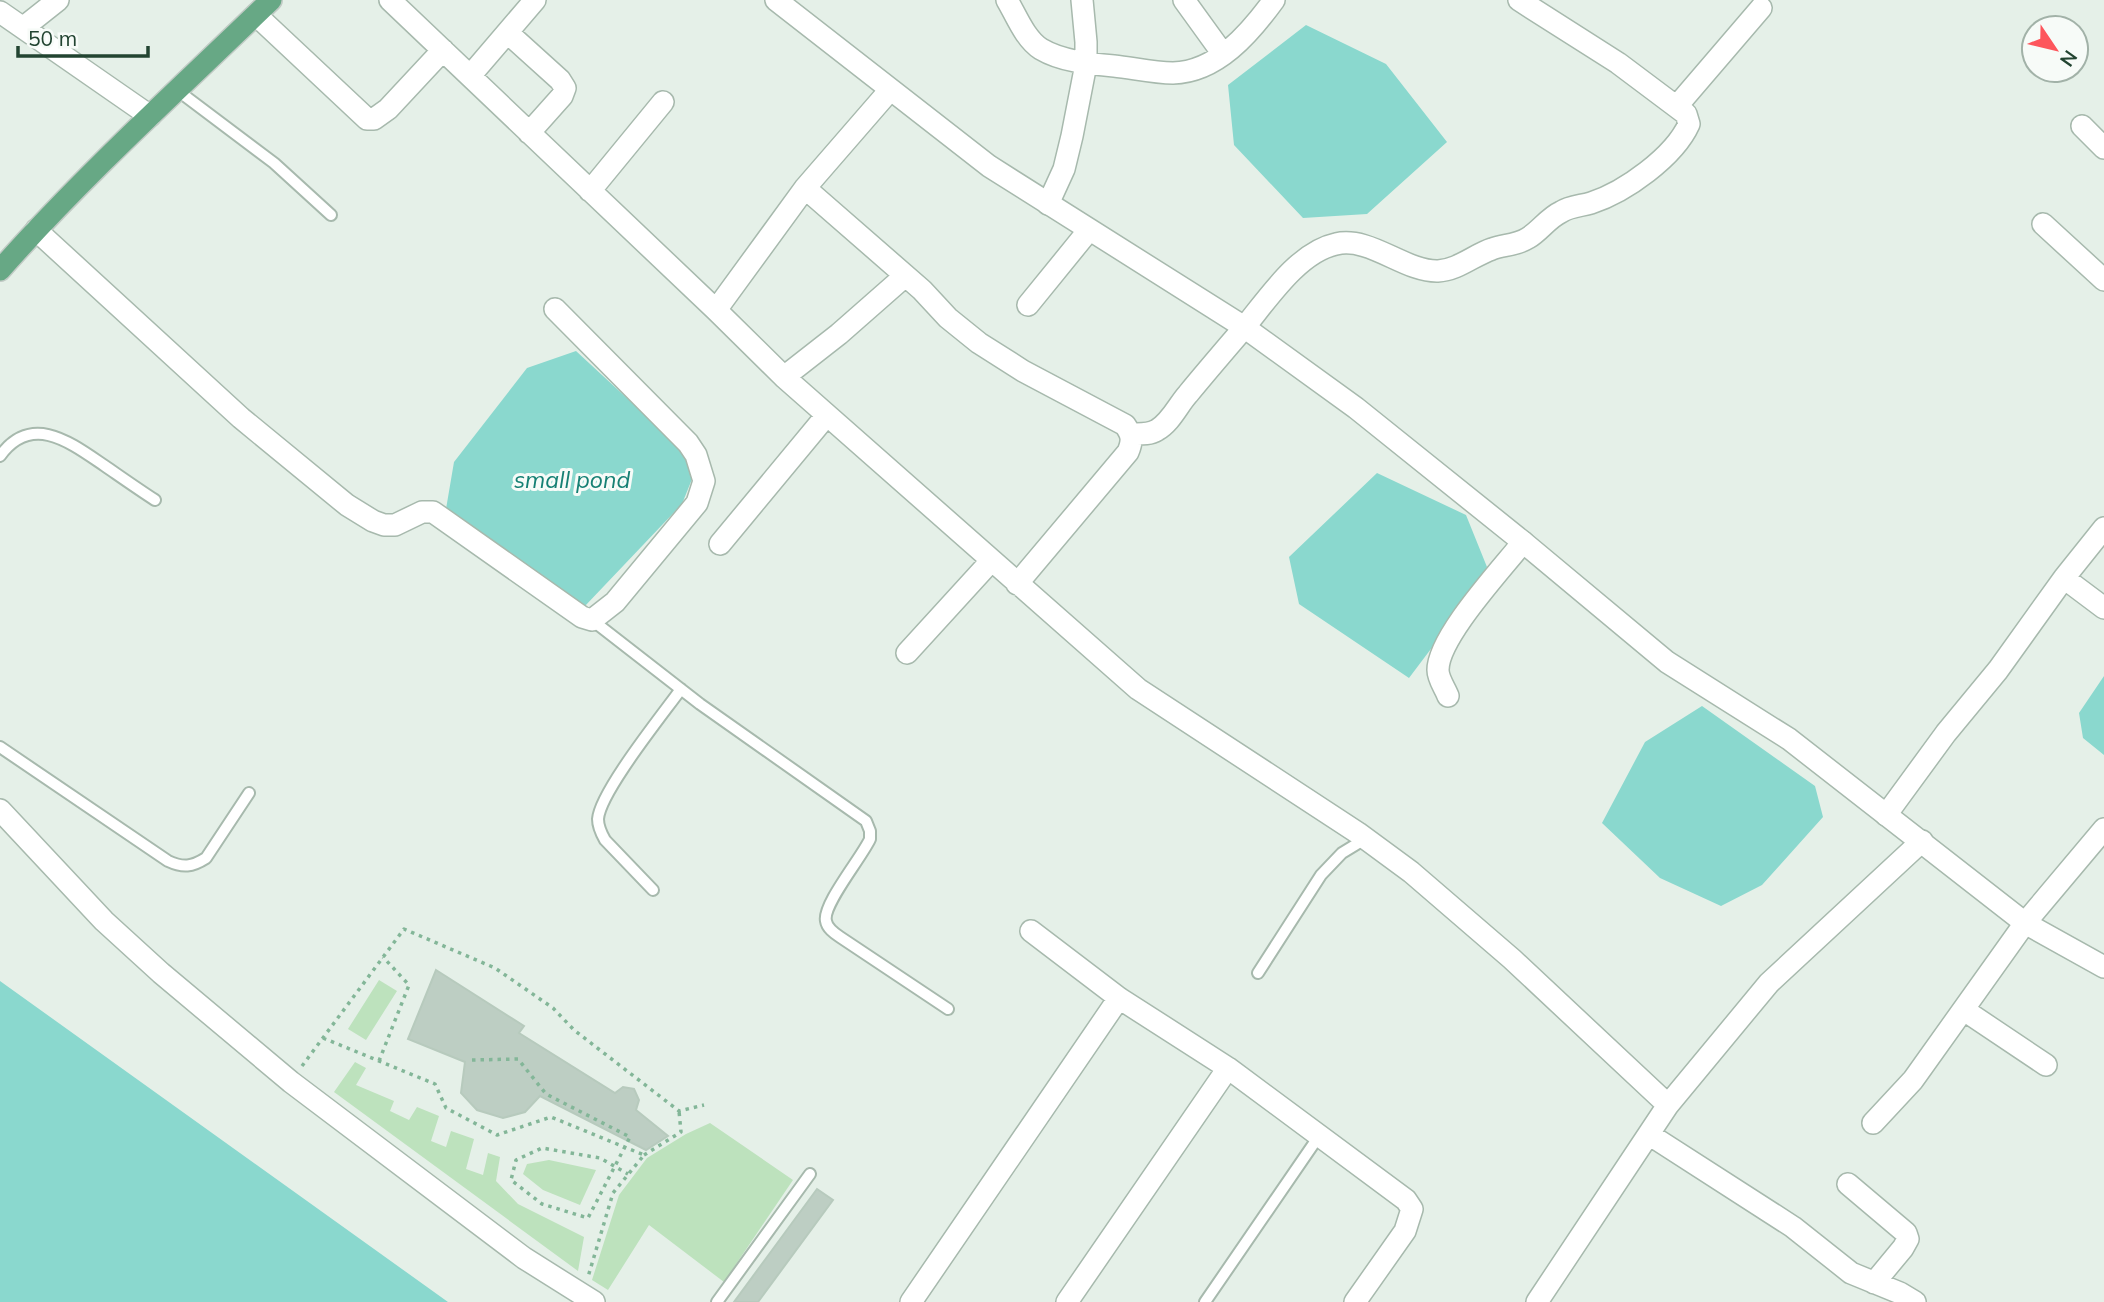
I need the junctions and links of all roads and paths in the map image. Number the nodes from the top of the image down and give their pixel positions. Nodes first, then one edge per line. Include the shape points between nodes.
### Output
1 (58, 0) edge
2 (271, 0) edge
3 (390, 0) edge
4 (535, 0) edge
5 (776, 0) edge
6 (1007, 0) edge
7 (1082, 0) edge
8 (1184, 0) edge
9 (1274, 0) edge
10 (1519, 0) edge
11 (1761, 8) dead end
12 (0, 12) edge
13 (256, 15) junction
14 (24, 27) junction
15 (508, 33) junction
16 (443, 50) junction
17 (1223, 54) junction
18 (1086, 64) junction
19 (470, 76) junction
20 (177, 90) junction
21 (890, 90) junction
22 (663, 102) dead end
23 (1677, 106) junction
24 (150, 116) junction
25 (2082, 126) dead end
26 (529, 133) junction
27 (2104, 148) edge
28 (805, 188) junction
29 (590, 191) junction
30 (1048, 204) junction
31 (331, 215) dead end
32 (2043, 225) dead end
33 (36, 230) junction
34 (1089, 230) junction
35 (0, 270) edge
36 (905, 276) junction
37 (2104, 280) edge
38 (1028, 305) dead end
39 (555, 309) dead end
40 (716, 310) junction
41 (1244, 327) junction
42 (784, 377) junction
43 (826, 416) junction
44 (1131, 434) junction
45 (0, 456) edge
46 (155, 500) dead end
47 (2104, 528) edge
48 (1523, 542) junction
49 (720, 544) dead end
50 (991, 561) junction
51 (2064, 578) junction
52 (1017, 584) junction
53 (2104, 608) edge
54 (592, 620) junction
55 (907, 653) dead end
56 (681, 689) junction
57 (1448, 696) dead end
58 (0, 747) edge
59 (249, 793) dead end
60 (0, 810) edge
61 (1886, 815) junction
62 (2104, 829) edge
63 (1365, 839) junction
64 (1922, 841) junction
65 (653, 890) dead end
66 (2025, 923) junction
67 (1031, 932) dead end
68 (383, 957) junction
69 (2104, 967) edge
70 (1258, 973) dead end
71 (1119, 998) junction
72 (948, 1009) dead end
73 (1964, 1010) junction
74 (323, 1038) junction
75 (472, 1060) dead end
76 (379, 1061) junction
77 (2046, 1065) dead end
78 (1228, 1068) junction
79 (291, 1082) junction
80 (704, 1105) dead end
81 (1668, 1105) junction
82 (678, 1111) junction
83 (1873, 1123) dead end
84 (1650, 1135) junction
85 (1319, 1136) junction
86 (644, 1155) junction
87 (628, 1174) junction
88 (810, 1174) dead end
89 (1848, 1184) dead end
90 (1884, 1291) edge
91 (586, 1297) edge
92 (717, 1302) edge
93 (911, 1302) edge
94 (1068, 1302) edge
95 (1205, 1302) edge
96 (1355, 1302) edge
97 (1537, 1302) edge
98 (1915, 1302) edge

1 - 14 street
2 - 13 main road
3 - 16 street
4 - 15 street
5 - 21 street
6 - 18 street via 1041,49
7 - 18 street
8 - 17 street
9 - 17 street via 1257,24
10 - 23 street
11 - 23 street
12 - 14 street
13 - 16 street via 367,119 388,109
13 - 20 main road
14 - 24 street
15 - 19 street
15 - 26 street via 565,88
16 - 19 street
17 - 18 street via 1197,70 1173,72
18 - 30 street via 1064,169
19 - 26 street
20 - 24 main road
20 - 31 lane via 274,163
21 - 28 street
21 - 30 street via 989,166
22 - 29 street
23 - 41 street via 1689,124 1675,146 1644,174 1616,192 1558,213 1528,238 1437,271 1354,243 1336,244 1317,252 1284,279
24 - 33 main road
25 - 27 street
26 - 29 street
28 - 36 street
28 - 40 street
29 - 40 street
30 - 34 street
32 - 37 street
33 - 35 main road
33 - 54 street via 241,418 346,505 373,521 395,526 422,512 433,512
34 - 38 street
34 - 41 street
36 - 42 street
36 - 44 street via 979,343 1125,425
39 - 54 street via 688,443 704,481 697,503 615,602
40 - 42 street
41 - 44 street via 1166,422 1150,433
41 - 48 street via 1356,408
42 - 43 street
43 - 49 street
43 - 50 street
44 - 52 street via 1128,452
45 - 46 lane via 16,439 40,433 54,436
47 - 51 street
48 - 57 street via 1474,603 1441,655 1439,677
48 - 61 street via 1667,662 1788,739
50 - 52 street
50 - 55 street
51 - 53 street
51 - 61 street
52 - 63 street via 1138,689
54 - 56 lane
56 - 65 lane via 610,788 598,818 605,839
56 - 72 lane via 866,821 870,839 830,902 826,922 840,937
58 - 59 lane via 178,866 206,858
60 - 79 street via 104,921
61 - 64 street
62 - 66 street
63 - 70 lane via 1342,853 1321,875
63 - 81 street via 1411,872 1511,959
64 - 66 street
64 - 81 street via 1769,983
66 - 69 street
66 - 73 street
67 - 71 street
68 - 74 path
68 - 76 path via 409,985
68 - 82 path via 404,929 495,968 553,1008 573,1030
71 - 78 street
71 - 93 street
73 - 77 street
73 - 83 street via 1913,1080
74 - 76 path
74 - 79 path
75 - 87 path via 519,1059 546,1094 630,1137 618,1160 612,1172 587,1218 542,1204 511,1181 516,1160 542,1148 600,1158 610,1163 619,1169
76 - 86 path via 435,1084 446,1108 497,1135 551,1117
78 - 85 street
78 - 94 street
79 - 91 street via 524,1258
80 - 82 path
81 - 84 street
82 - 86 path via 681,1132
84 - 90 street
84 - 97 street
85 - 95 lane
85 - 96 street via 1412,1209 1405,1231
86 - 87 path
87 - 91 path via 613,1193
88 - 92 lane
89 - 90 street via 1906,1233 1908,1239
90 - 98 street

